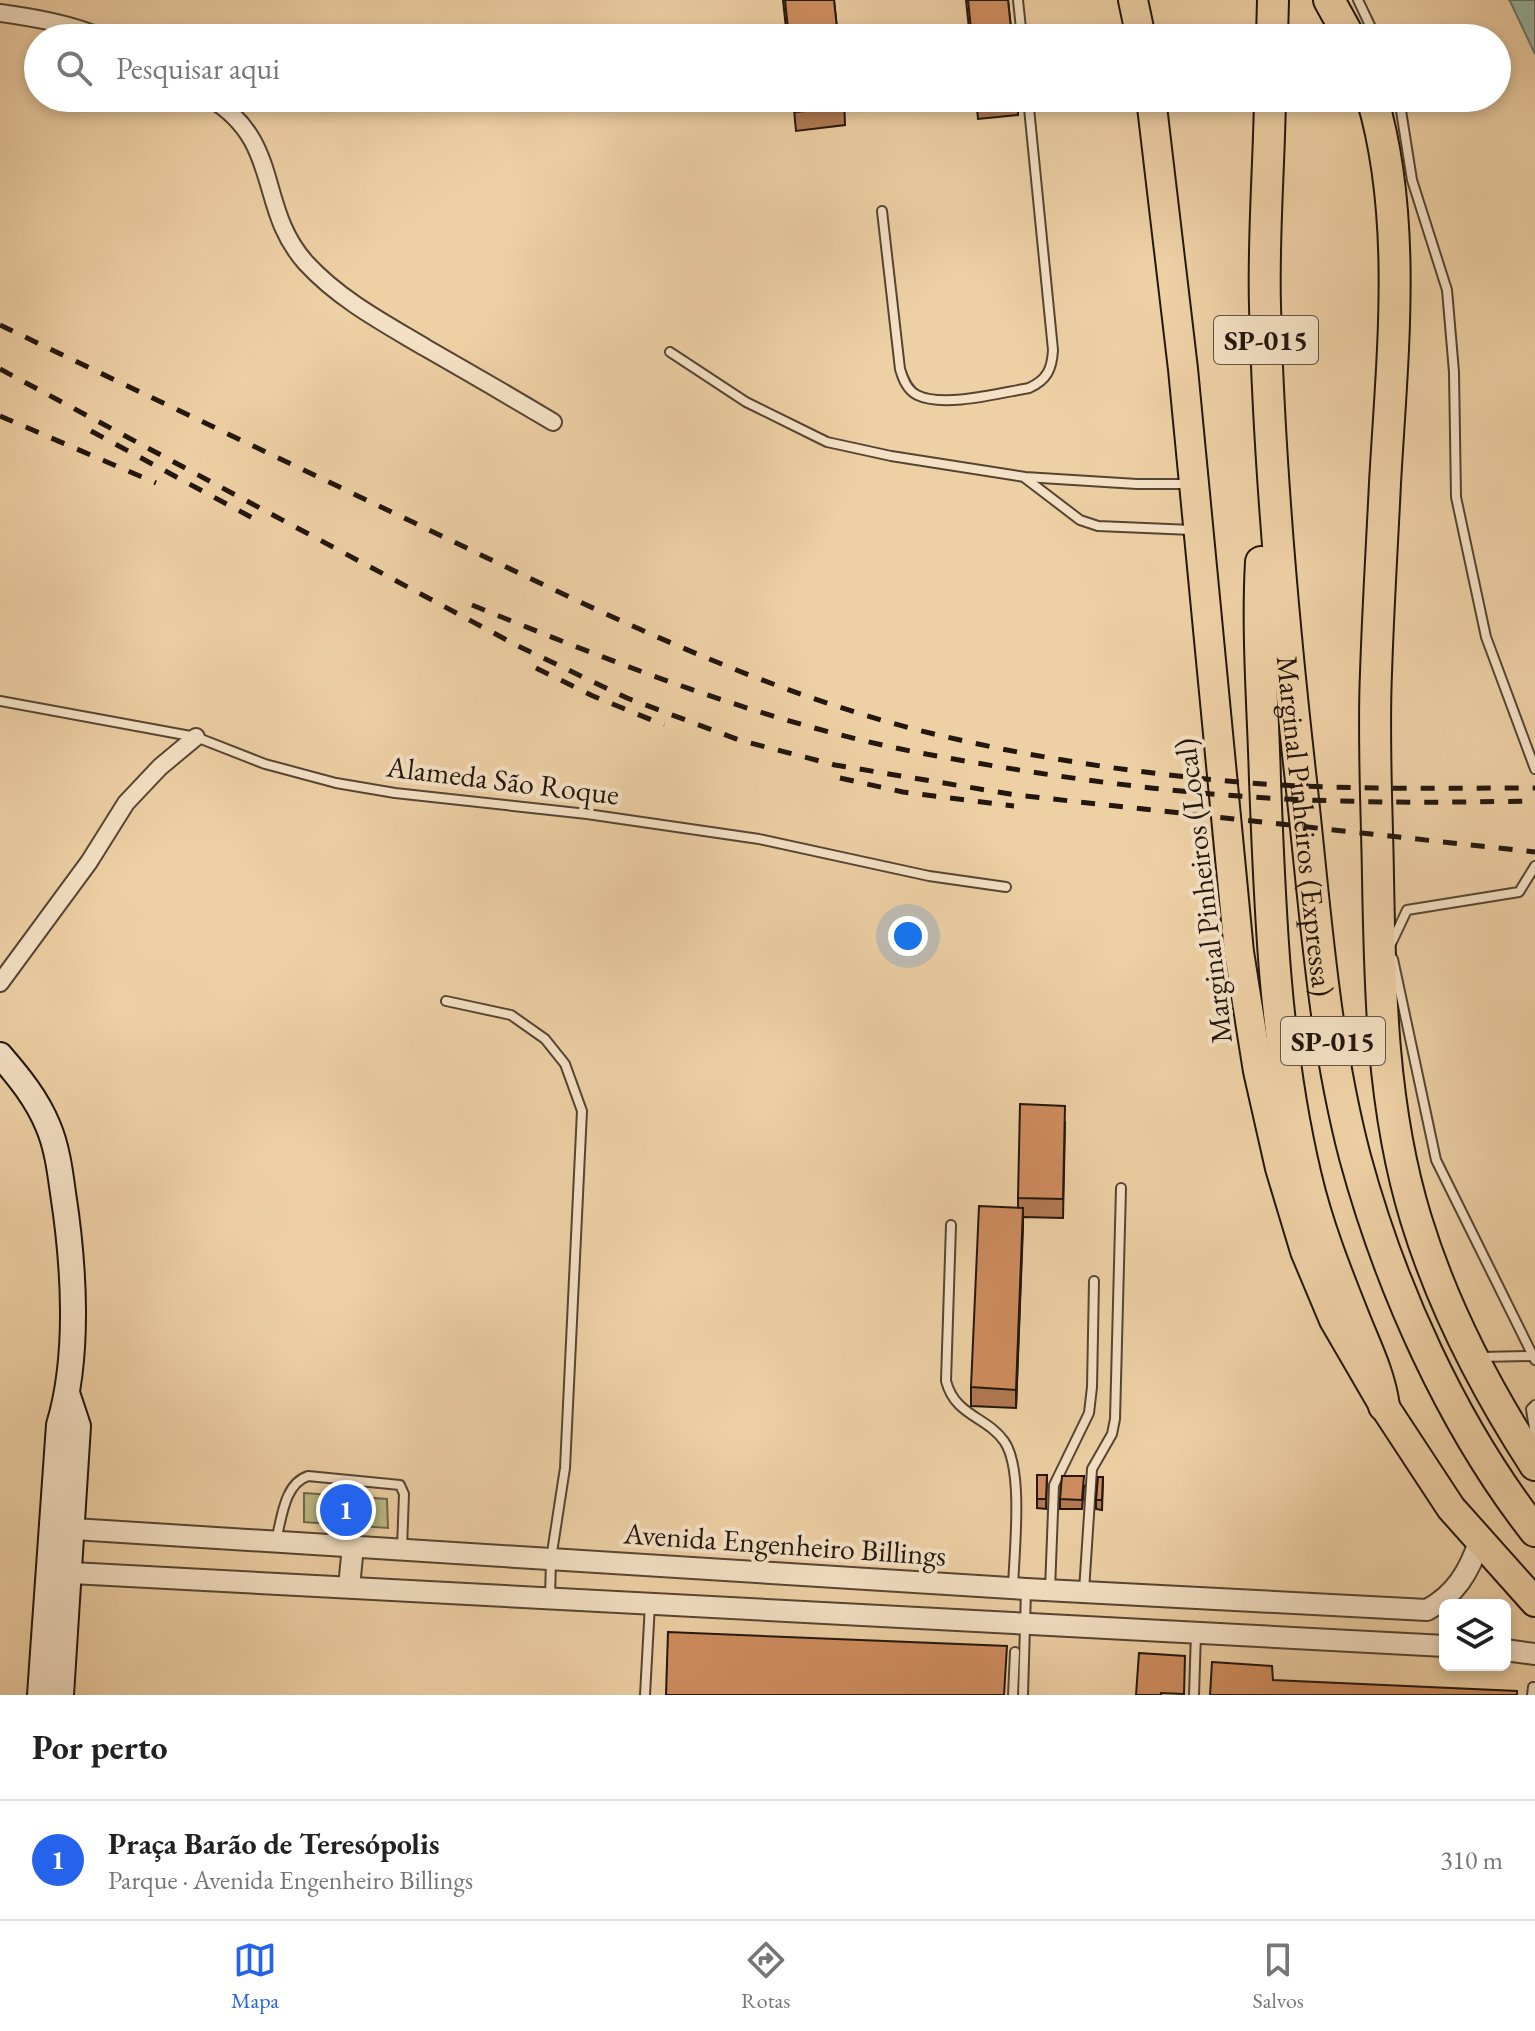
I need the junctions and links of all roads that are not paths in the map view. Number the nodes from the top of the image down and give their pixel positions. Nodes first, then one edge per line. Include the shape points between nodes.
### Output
1 (1018, 0) edge
2 (1133, 0) edge
3 (1273, 0) edge
4 (1329, 0) edge
5 (1358, 0) edge
6 (0, 13) edge
7 (62, 24) edge
8 (1021, 24) edge
9 (1138, 24) edge
10 (1272, 24) edge
11 (1342, 24) edge
12 (1369, 24) edge
13 (229, 112) edge
14 (1029, 112) edge
15 (1153, 112) edge
16 (1270, 112) edge
17 (1375, 112) edge
18 (1401, 112) edge
19 (882, 211) dead end
20 (670, 352) dead end
21 (553, 422) dead end
22 (1025, 477) junction
23 (1194, 484) junction
24 (1273, 509) junction
25 (1198, 530) junction
26 (0, 701) edge
27 (196, 737) junction
28 (1535, 769) edge
29 (1535, 866) edge
30 (1006, 887) dead end
31 (0, 983) edge
32 (446, 1001) dead end
33 (0, 1055) edge
34 (1121, 1188) dead end
35 (951, 1225) dead end
36 (1094, 1281) dead end
37 (1471, 1357) junction
38 (1534, 1358) edge
39 (1535, 1405) edge
40 (1384, 1406) junction
41 (1535, 1435) edge
42 (1535, 1465) edge
43 (62, 1528) junction
44 (1535, 1531) edge
45 (276, 1541) junction
46 (1479, 1542) junction
47 (353, 1546) junction
48 (402, 1548) junction
49 (551, 1559) junction
50 (59, 1572) junction
51 (904, 1582) junction
52 (349, 1587) junction
53 (1019, 1589) junction
54 (1050, 1590) junction
55 (1084, 1592) junction
56 (550, 1598) junction
57 (1535, 1602) edge
58 (650, 1603) junction
59 (1407, 1609) junction
60 (902, 1617) junction
61 (1025, 1624) junction
62 (1196, 1632) junction
63 (1405, 1643) junction
64 (1439, 1646) edge
65 (1511, 1651) edge
66 (1015, 1652) dead end
67 (1535, 1654) edge
68 (1535, 1688) edge
69 (40, 1695) edge
70 (61, 1695) edge
71 (645, 1695) edge
72 (1013, 1695) edge
73 (1023, 1695) edge
74 (1194, 1695) edge
75 (1532, 1695) edge

1 - 8 lane
2 - 9 highway
3 - 10 highway
4 - 11 highway
5 - 12 lane
6 - 7 street
13 - 21 street via 255,141 287,236 332,287
14 - 19 lane via 1053,350 1049,374 1039,384 958,399 932,399 909,389 900,369
15 - 23 highway, Marginal Pinheiros (Local)
16 - 24 highway, Marginal Pinheiros (Expressa) / SP-015 via 1265,302
17 - 37 highway via 1390,180 1393,242 1375,676 1383,1043 1398,1149 1415,1218
18 - 28 lane via 1412,180 1447,290 1456,497 1486,637
20 - 22 lane via 746,402 827,442
22 - 23 lane
22 - 25 lane via 1080,520 1098,526
23 - 25 highway, Marginal Pinheiros (Local)
24 - 40 highway via 1262,551 1260,623 1271,939 1281,1026 1306,1178 1320,1228 1376,1367
24 - 44 highway, Marginal Pinheiros (Expressa) / SP-015 via 1325,989 1355,1155 1401,1296 1440,1379
25 - 40 highway, Marginal Pinheiros (Local) via 1239,952 1258,1071 1305,1251 1334,1320
26 - 27 lane, Alameda São Roque
27 - 30 lane, Alameda São Roque via 265,764 336,783 759,839
27 - 31 street via 126,803
29 - 38 lane via 1519,892 1407,910 1390,945 1436,1160
32 - 49 lane via 511,1015 545,1039 565,1064 582,1111 565,1468
33 - 43 main road via 49,1127 74,1272 68,1396 78,1426
34 - 55 lane via 1115,1419 1092,1469
35 - 53 lane via 946,1381 960,1408 996,1432 1010,1451
36 - 54 lane via 1092,1387 1083,1428 1054,1485
37 - 38 lane
37 - 42 highway
39 - 41 lane
40 - 46 highway, Marginal Pinheiros (Local) via 1427,1476
43 - 45 street, Avenida Engenheiro Billings
43 - 50 main road
45 - 47 street, Avenida Engenheiro Billings
45 - 48 lane via 290,1491 308,1476 400,1485
46 - 57 highway, Marginal Pinheiros (Local)
46 - 59 street, Avenida Engenheiro Billings via 1449,1597 1427,1610
47 - 48 street, Avenida Engenheiro Billings
47 - 52 street
48 - 49 street, Avenida Engenheiro Billings
49 - 51 street, Avenida Engenheiro Billings
49 - 56 lane
50 - 52 street
50 - 69 main road
50 - 70 main road
51 - 53 street, Avenida Engenheiro Billings
51 - 60 street
52 - 56 street
53 - 54 street, Avenida Engenheiro Billings
53 - 61 lane
54 - 55 street, Avenida Engenheiro Billings
55 - 59 street, Avenida Engenheiro Billings
56 - 58 street
58 - 60 street
58 - 71 lane
59 - 63 street
60 - 61 street
61 - 62 street
61 - 73 lane
62 - 63 street
62 - 74 lane
63 - 64 street
65 - 67 street
66 - 72 lane
68 - 75 lane

